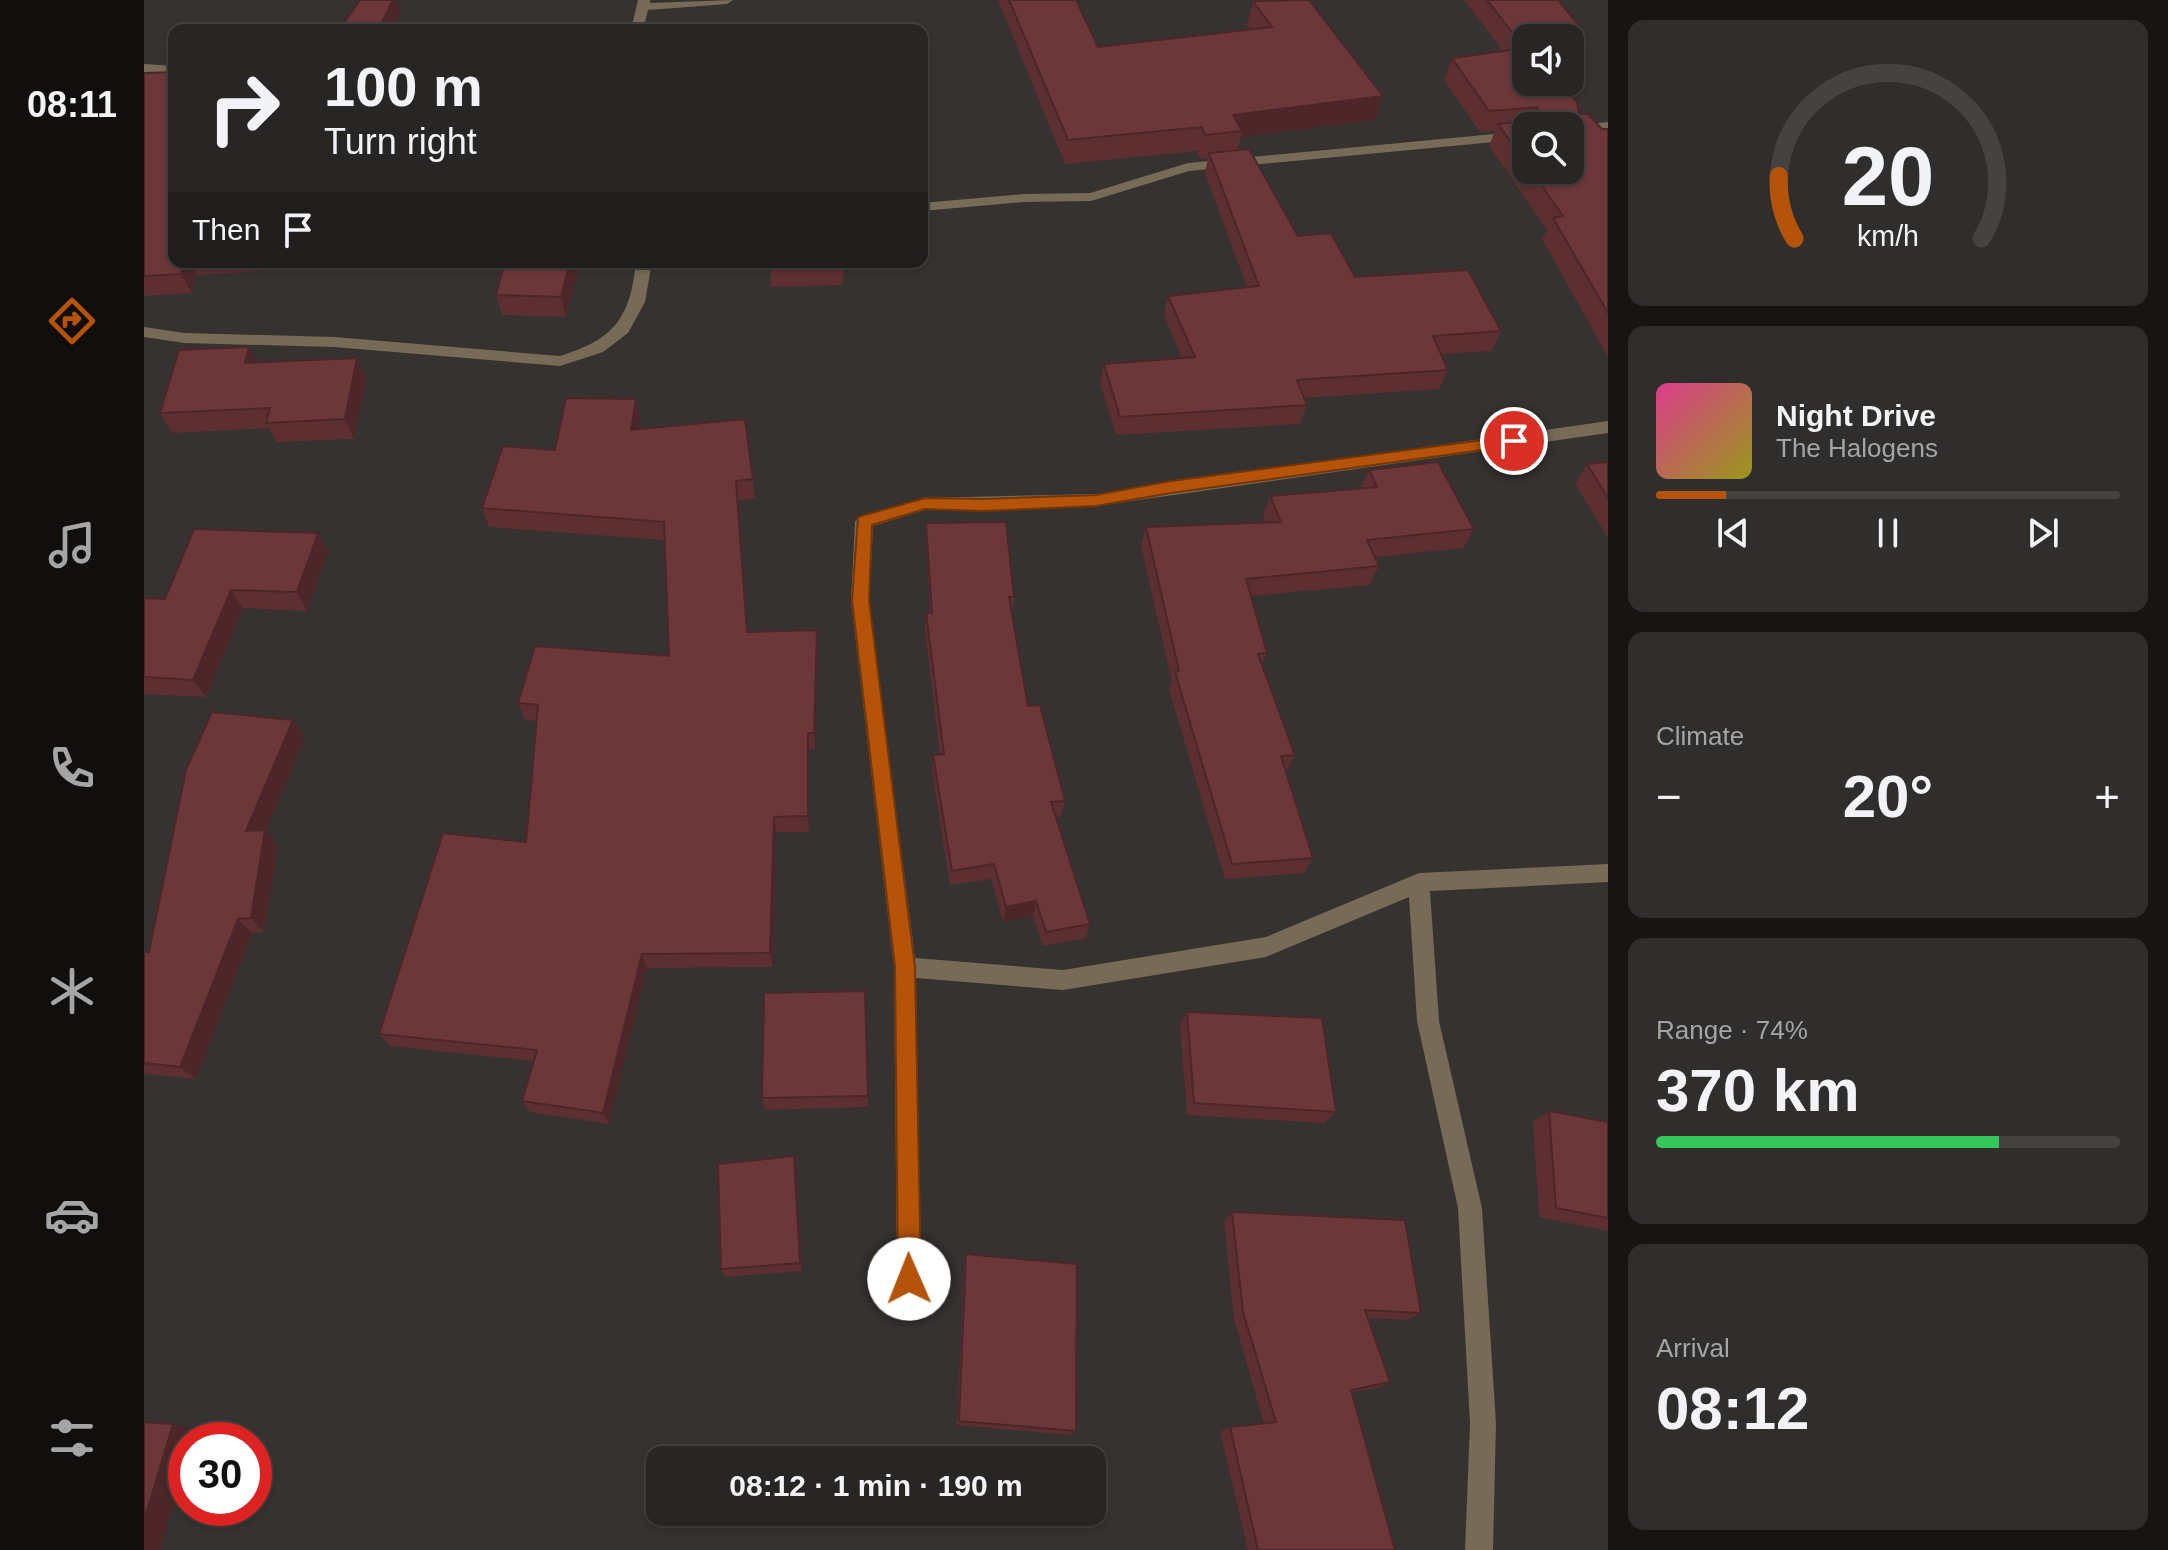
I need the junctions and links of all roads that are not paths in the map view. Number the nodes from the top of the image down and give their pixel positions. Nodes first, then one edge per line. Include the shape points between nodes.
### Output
1 (727, 0) edge
2 (643, 4) edge
3 (638, 24) edge
4 (144, 68) edge
5 (168, 70) edge
6 (1608, 126) edge
7 (1584, 129) edge
8 (1512, 136) edge
9 (928, 206) edge
10 (643, 268) edge
11 (144, 332) edge
12 (1608, 427) edge
13 (1608, 873) edge
14 (1419, 882) junction
15 (905, 967) junction
16 (909, 1279) dead end
17 (1479, 1550) edge

1 - 2 street
2 - 3 street
4 - 5 street
6 - 7 street
8 - 9 street via 1188,167 1091,197
10 - 11 street via 628,325 594,352 560,361
12 - 15 street via 1096,500 925,504 864,522 860,600
13 - 14 street
14 - 15 street via 1251,950 1063,980
14 - 17 street via 1428,1021 1470,1208 1483,1423
15 - 16 street

